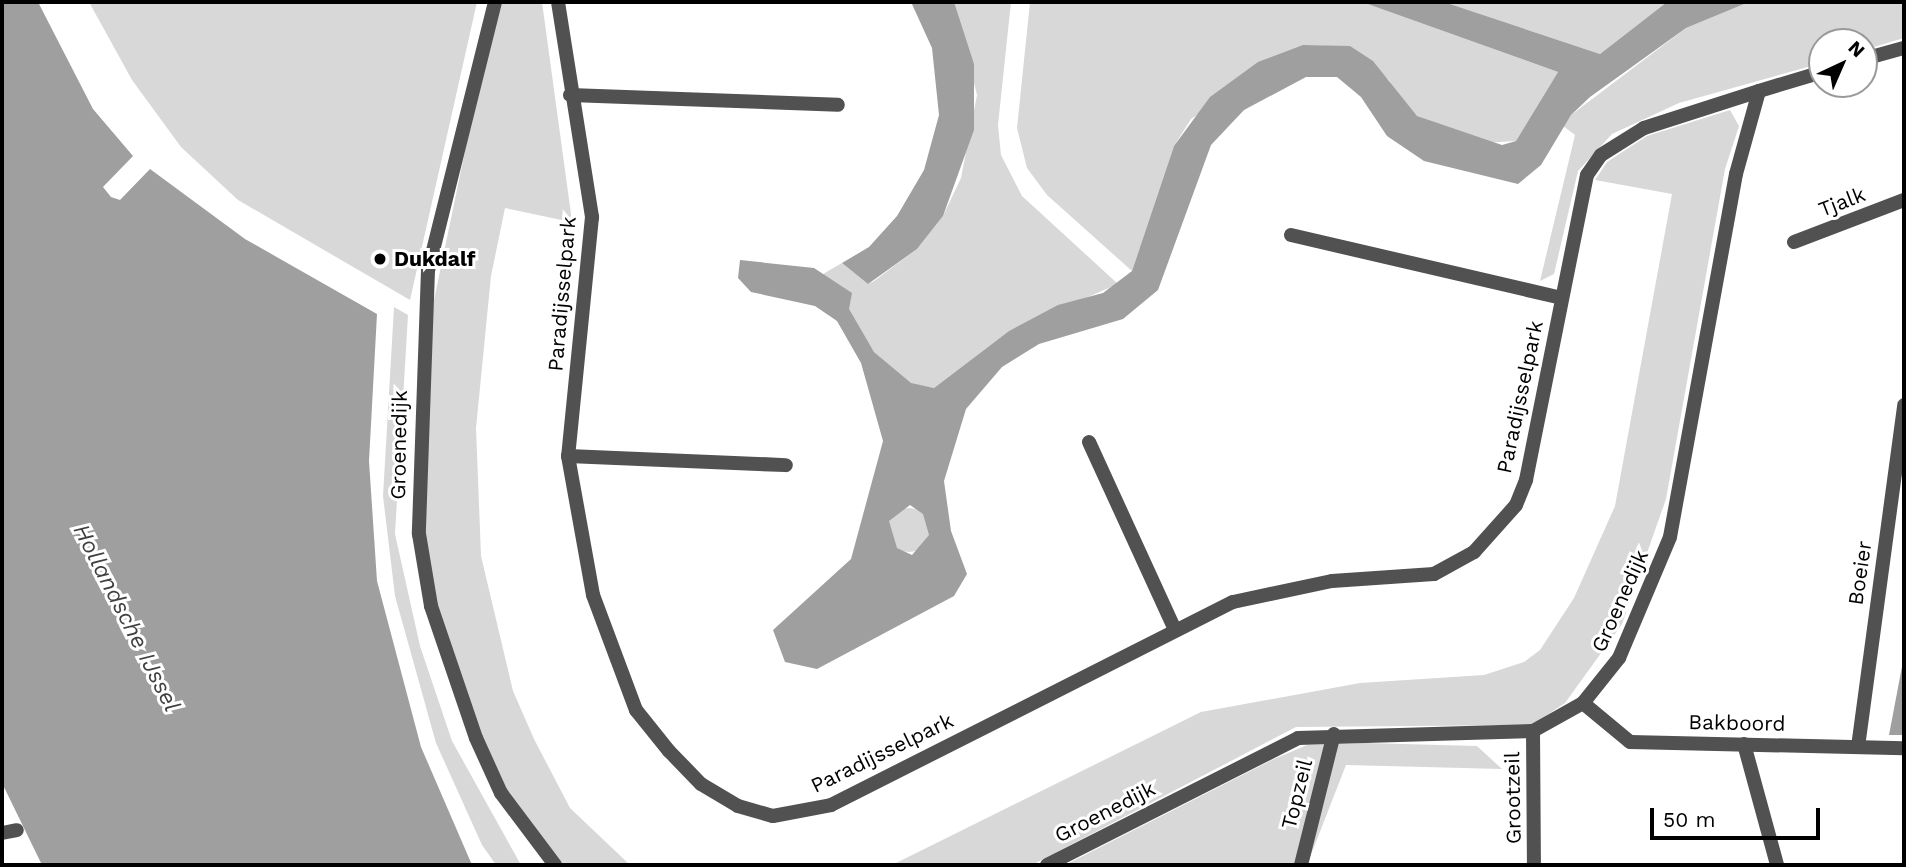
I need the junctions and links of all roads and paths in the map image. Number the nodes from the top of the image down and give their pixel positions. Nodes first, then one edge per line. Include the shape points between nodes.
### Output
1 (495, 2) edge
2 (558, 2) edge
3 (1904, 48) edge
4 (1878, 56) edge
5 (1808, 76) edge
6 (1759, 90) junction
7 (570, 95) junction
8 (838, 105) dead end
9 (1904, 200) edge
10 (1291, 235) dead end
11 (1794, 242) dead end
12 (1562, 298) junction
13 (1904, 405) edge
14 (1089, 442) dead end
15 (568, 456) junction
16 (786, 465) dead end
17 (1174, 628) junction
18 (1583, 703) junction
19 (1533, 731) junction
20 (1334, 734) junction
21 (1744, 744) junction
22 (1858, 747) junction
23 (1904, 748) edge
24 (17, 830) dead end
25 (2, 833) edge
26 (555, 865) edge
27 (1047, 865) edge
28 (1301, 865) edge
29 (1534, 865) edge
30 (1777, 865) edge

1 - 26 street, Groenedijk via 428,270 419,534 431,606 476,737 501,793
2 - 7 street, Paradijsselpark
3 - 4 street
5 - 6 street
6 - 12 street, Paradijsselpark via 1683,112 1601,155 1587,175
6 - 18 street, Groenedijk via 1736,174 1670,537 1619,658
7 - 8 street
7 - 15 street, Paradijsselpark via 592,217
9 - 11 street, Tjalk
10 - 12 street, Paradijsselpark
12 - 17 street, Paradijsselpark via 1526,480 1494,535 1434,574 1273,589
13 - 22 street, Boeier
14 - 17 street
15 - 16 street
15 - 17 street, Paradijsselpark via 593,595 636,710 701,784 738,806 773,816 831,805
18 - 19 street, Groenedijk
18 - 21 street, Bakboord via 1630,742
19 - 20 street, Groenedijk
19 - 29 street, Grootzeil
20 - 27 street, Groenedijk via 1298,738 1266,752
20 - 28 street, Topzeil
21 - 22 street, Bakboord
21 - 30 street
22 - 23 street, Bakboord
24 - 25 street

